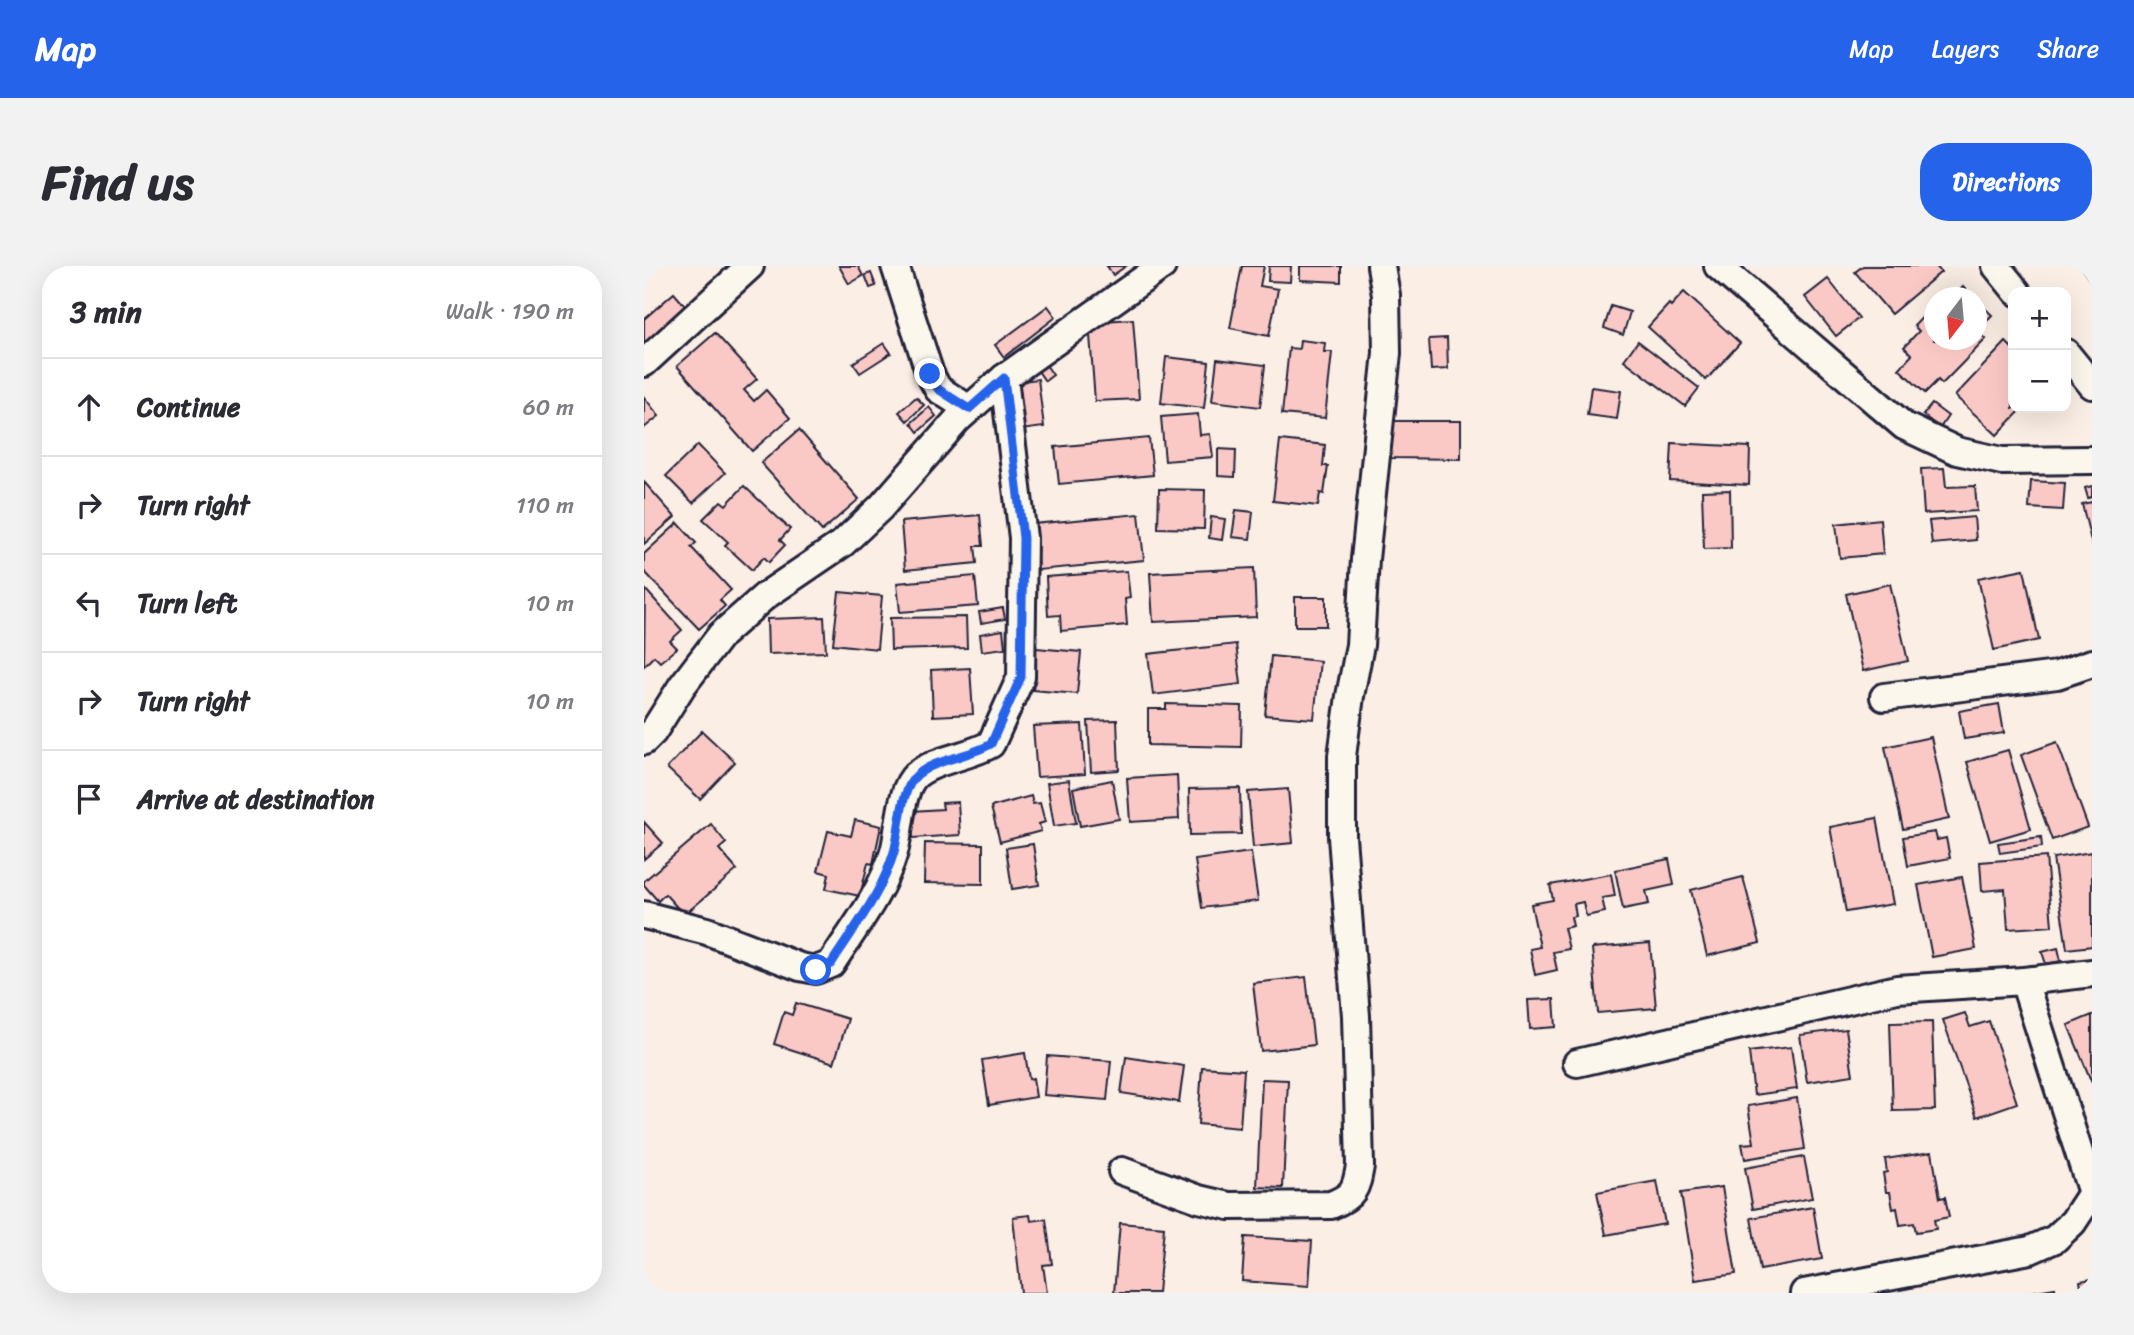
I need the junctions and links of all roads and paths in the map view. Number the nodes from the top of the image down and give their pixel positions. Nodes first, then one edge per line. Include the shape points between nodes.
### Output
1 (750, 266) edge
2 (895, 266) edge
3 (1162, 266) edge
4 (1381, 266) edge
5 (1718, 266) edge
6 (1996, 266) edge
7 (2013, 287) edge
8 (2071, 359) edge
9 (644, 363) edge
10 (1004, 378) junction
11 (2092, 385) edge
12 (969, 409) junction
13 (2092, 460) edge
14 (2092, 663) edge
15 (1884, 697) dead end
16 (644, 741) edge
17 (644, 915) edge
18 (2092, 973) edge
19 (2024, 981) junction
20 (1577, 1063) dead end
21 (1122, 1171) dead end
22 (2092, 1193) edge
23 (1804, 1293) edge

1 - 9 street
2 - 12 street via 930,374 938,389
3 - 10 street
4 - 21 street via 1387,353 1360,645 1342,756 1342,836 1357,1044 1360,1166 1356,1188 1331,1205 1228,1206
5 - 13 street via 1904,426 1956,451 2002,461
6 - 7 street
8 - 11 street
10 - 12 street
10 - 17 street via 1023,538 1021,677 991,744 914,777 883,882 831,964 816,970 800,967 707,931
12 - 16 street via 843,543 765,596 721,635
14 - 15 street via 2057,675
18 - 19 street
19 - 20 street via 1897,989
19 - 22 street
22 - 23 street via 2055,1239 2030,1250

